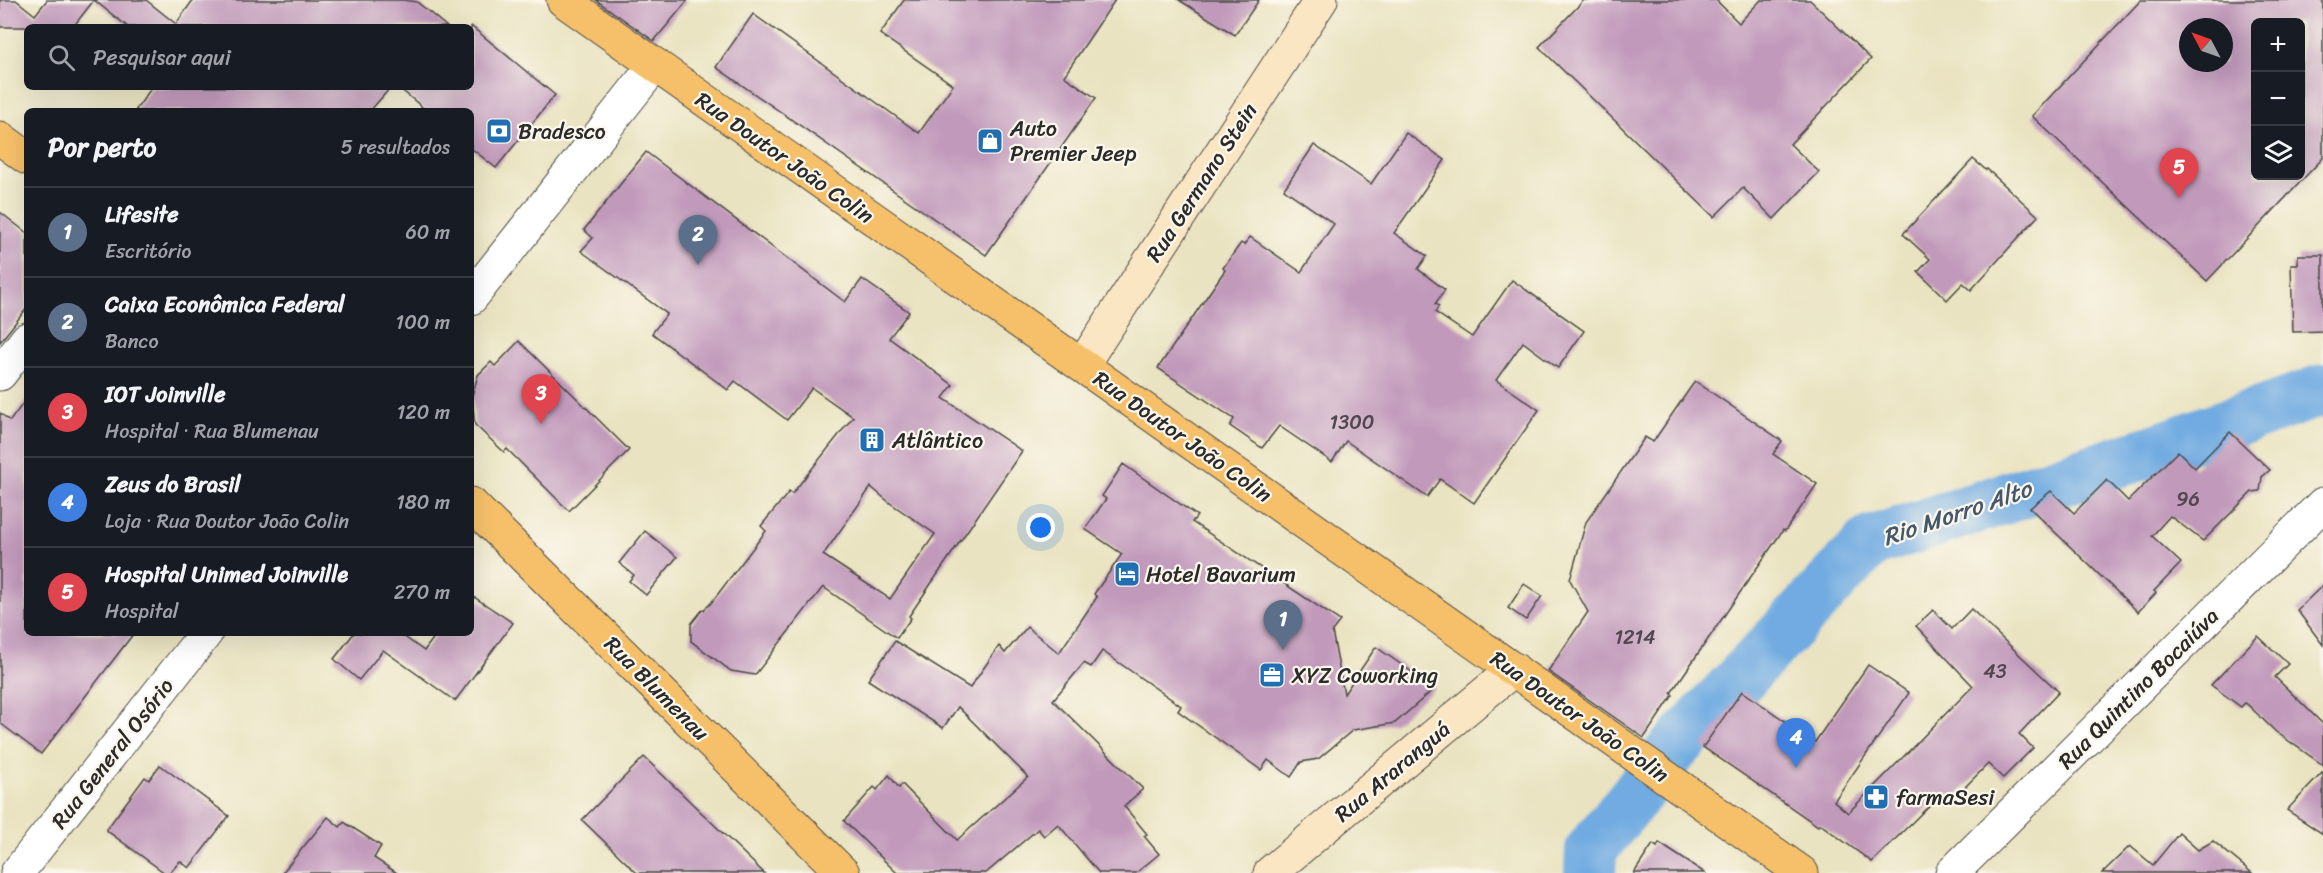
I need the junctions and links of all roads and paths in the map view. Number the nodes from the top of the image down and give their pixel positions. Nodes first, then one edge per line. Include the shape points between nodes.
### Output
1 (563, 0) edge
2 (1321, 0) edge
3 (656, 65) junction
4 (0, 138) edge
5 (24, 156) edge
6 (474, 294) edge
7 (24, 343) edge
8 (1082, 365) junction
9 (0, 374) edge
10 (2323, 504) edge
11 (474, 507) edge
12 (204, 636) edge
13 (1514, 669) junction
14 (17, 873) edge
15 (843, 873) edge
16 (1270, 873) edge
17 (1802, 873) edge
18 (1952, 873) edge

1 - 3 main road, Rua Doutor João Colin
2 - 8 street, Rua Germano Stein
3 - 6 street
3 - 8 main road, Rua Doutor João Colin
4 - 5 main road
7 - 9 street
8 - 13 main road, Rua Doutor João Colin
10 - 18 street, Rua Quintino Bocaiúva
11 - 15 main road, Rua Blumenau
12 - 14 street, Rua General Osório
13 - 16 street, Rua Araranguá
13 - 17 main road, Rua Doutor João Colin

